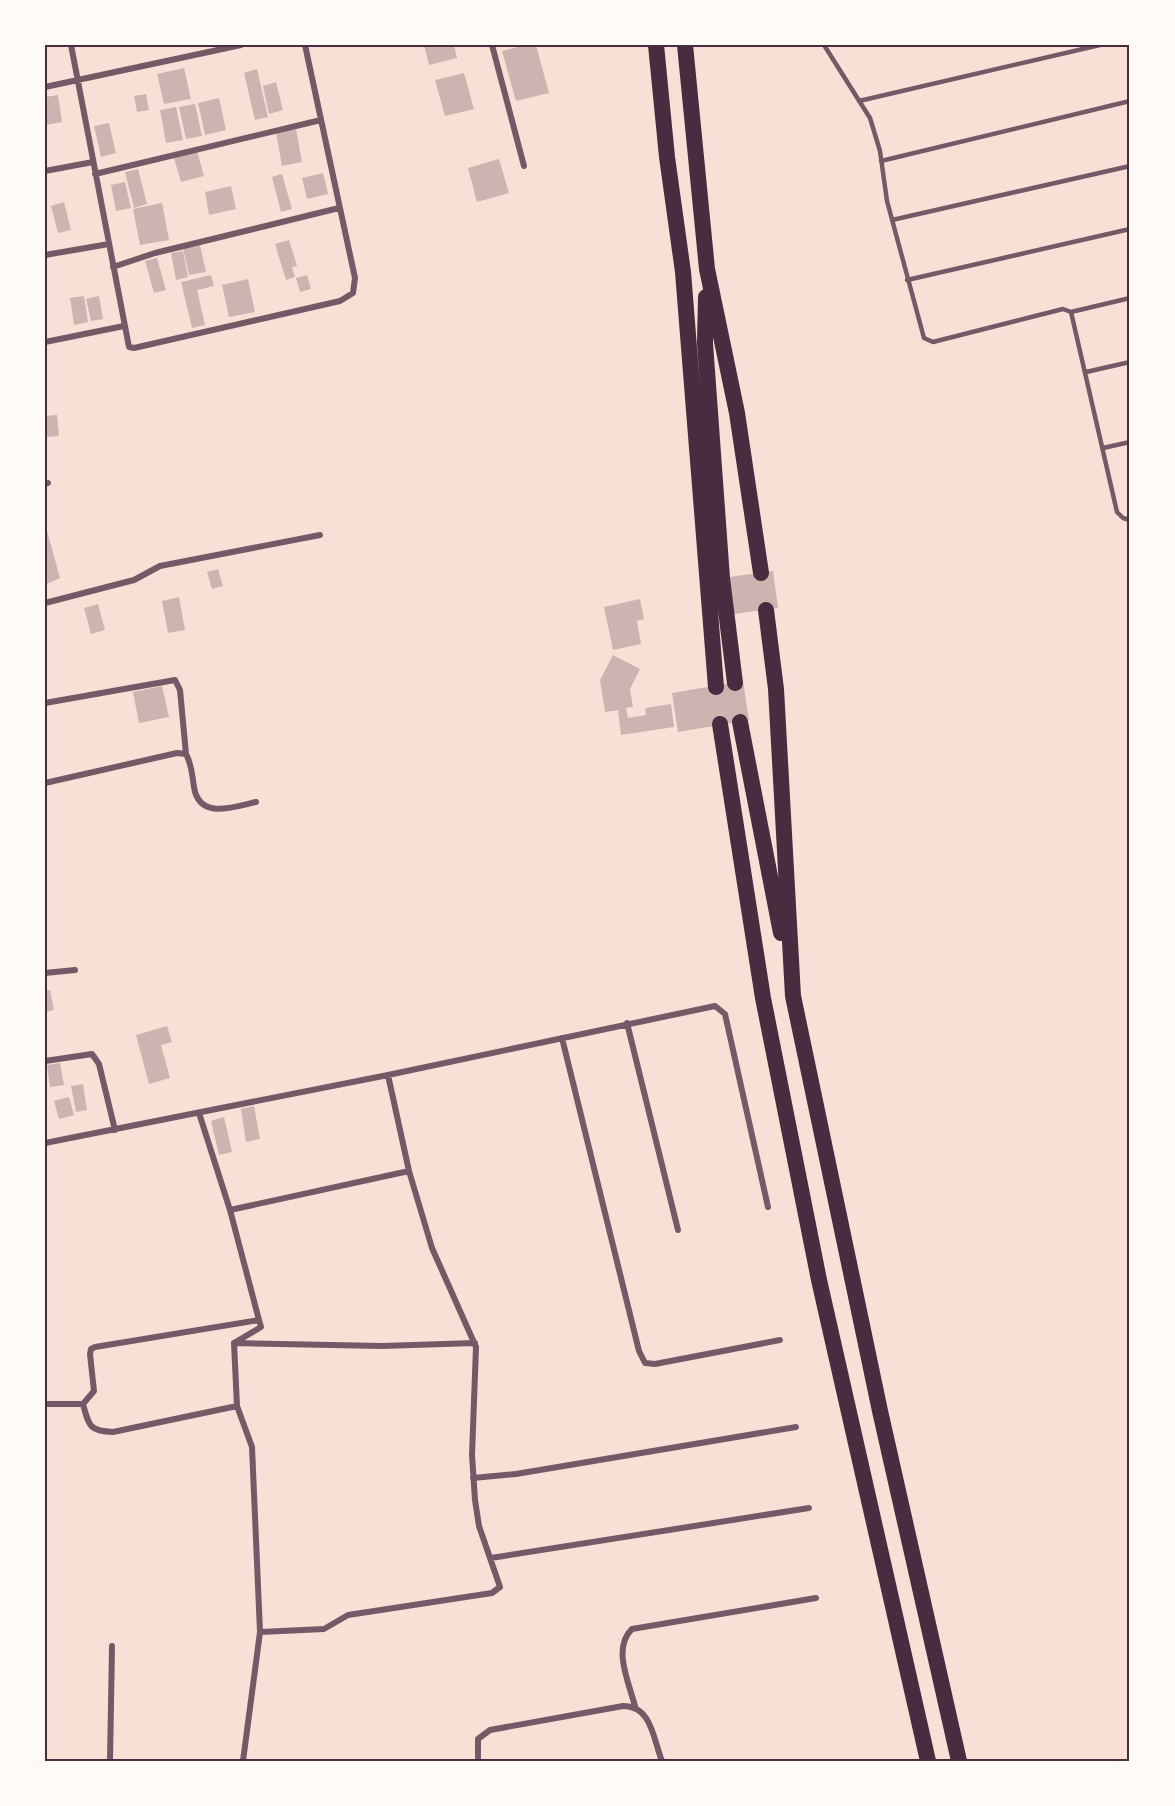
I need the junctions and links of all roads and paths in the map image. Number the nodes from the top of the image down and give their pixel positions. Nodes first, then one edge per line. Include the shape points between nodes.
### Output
1 (71, 45) edge
2 (241, 45) edge
3 (305, 45) edge
4 (492, 45) edge
5 (656, 45) edge
6 (685, 45) edge
7 (824, 45) edge
8 (1100, 45) edge
9 (78, 81) junction
10 (45, 87) edge
11 (860, 101) junction
12 (1130, 101) edge
13 (321, 120) junction
14 (881, 161) junction
15 (93, 162) junction
16 (524, 166) dead end
17 (1130, 166) edge
18 (45, 171) edge
19 (95, 174) junction
20 (339, 208) junction
21 (892, 220) junction
22 (1130, 229) edge
23 (109, 244) junction
24 (45, 255) edge
25 (114, 267) junction
26 (707, 269) junction
27 (907, 280) junction
28 (1130, 298) edge
29 (1071, 312) junction
30 (124, 326) junction
31 (45, 342) edge
32 (1130, 362) edge
33 (1086, 372) junction
34 (1130, 442) edge
35 (1103, 448) junction
36 (1130, 520) edge
37 (320, 535) dead end
38 (761, 573) dead end
39 (45, 603) edge
40 (766, 609) dead end
41 (735, 683) dead end
42 (716, 687) dead end
43 (45, 703) edge
44 (740, 722) dead end
45 (720, 724) dead end
46 (186, 754) junction
47 (45, 783) edge
48 (256, 802) dead end
49 (75, 970) dead end
50 (45, 974) edge
51 (793, 996) junction
52 (627, 1023) junction
53 (562, 1038) junction
54 (45, 1061) edge
55 (388, 1075) junction
56 (199, 1113) junction
57 (115, 1130) junction
58 (45, 1143) edge
59 (409, 1171) junction
60 (768, 1207) dead end
61 (230, 1210) junction
62 (678, 1230) dead end
63 (259, 1320) junction
64 (780, 1340) dead end
65 (234, 1343) junction
66 (475, 1343) junction
67 (45, 1404) edge
68 (83, 1404) junction
69 (237, 1406) junction
70 (796, 1426) dead end
71 (473, 1478) junction
72 (809, 1508) dead end
73 (491, 1558) junction
74 (816, 1598) dead end
75 (260, 1632) junction
76 (112, 1646) dead end
77 (635, 1706) junction
78 (110, 1761) edge
79 (243, 1761) edge
80 (478, 1761) edge
81 (662, 1761) edge
82 (928, 1761) edge
83 (960, 1761) edge

1 - 9 street
2 - 9 street
3 - 13 street
4 - 16 street
5 - 42 highway via 683,272
6 - 26 highway
7 - 11 lane
8 - 11 lane
9 - 10 street
9 - 15 street
11 - 14 lane via 870,118
12 - 14 lane
13 - 19 street
13 - 20 street
14 - 21 lane
15 - 18 street
15 - 19 street
17 - 21 lane
19 - 23 street
20 - 25 street via 155,253
20 - 30 street via 354,278 355,287 349,297 142,348 129,346
21 - 27 lane
22 - 27 lane
23 - 24 street
23 - 25 street
25 - 30 street
26 - 38 highway via 737,413
26 - 41 highway via 705,343 722,578
27 - 29 lane via 921,333 928,341 1063,309
28 - 29 lane
29 - 33 lane
30 - 31 street
32 - 33 lane
33 - 35 lane
34 - 35 lane
35 - 36 lane via 1118,512
37 - 39 street via 160,566 134,580
40 - 51 highway via 776,689
43 - 46 street via 176,680
44 - 51 highway
45 - 82 highway via 763,998 817,1268
46 - 47 street
46 - 48 street via 197,800 202,804 217,810
49 - 50 street
51 - 83 highway via 880,1411
52 - 53 street
52 - 60 street via 715,1006 725,1014
52 - 62 street
53 - 55 street
53 - 64 street via 639,1352 645,1363
54 - 57 street via 92,1054 99,1064
55 - 56 street
55 - 59 street
56 - 57 street
56 - 61 street
57 - 58 street
59 - 61 street
59 - 66 street via 440,1269
61 - 63 street
63 - 65 street via 261,1327
63 - 68 street via 92,1348 94,1391
65 - 66 street
65 - 69 street
66 - 71 street
67 - 68 street
68 - 69 street via 92,1428 113,1432
69 - 75 street via 252,1447
70 - 71 street
71 - 73 street via 479,1526
72 - 73 street
73 - 75 street via 500,1587 496,1592 348,1615 324,1629
74 - 77 street via 632,1629 621,1647
75 - 79 street
76 - 78 street
77 - 80 street via 490,1730 478,1739
77 - 81 street via 648,1721

